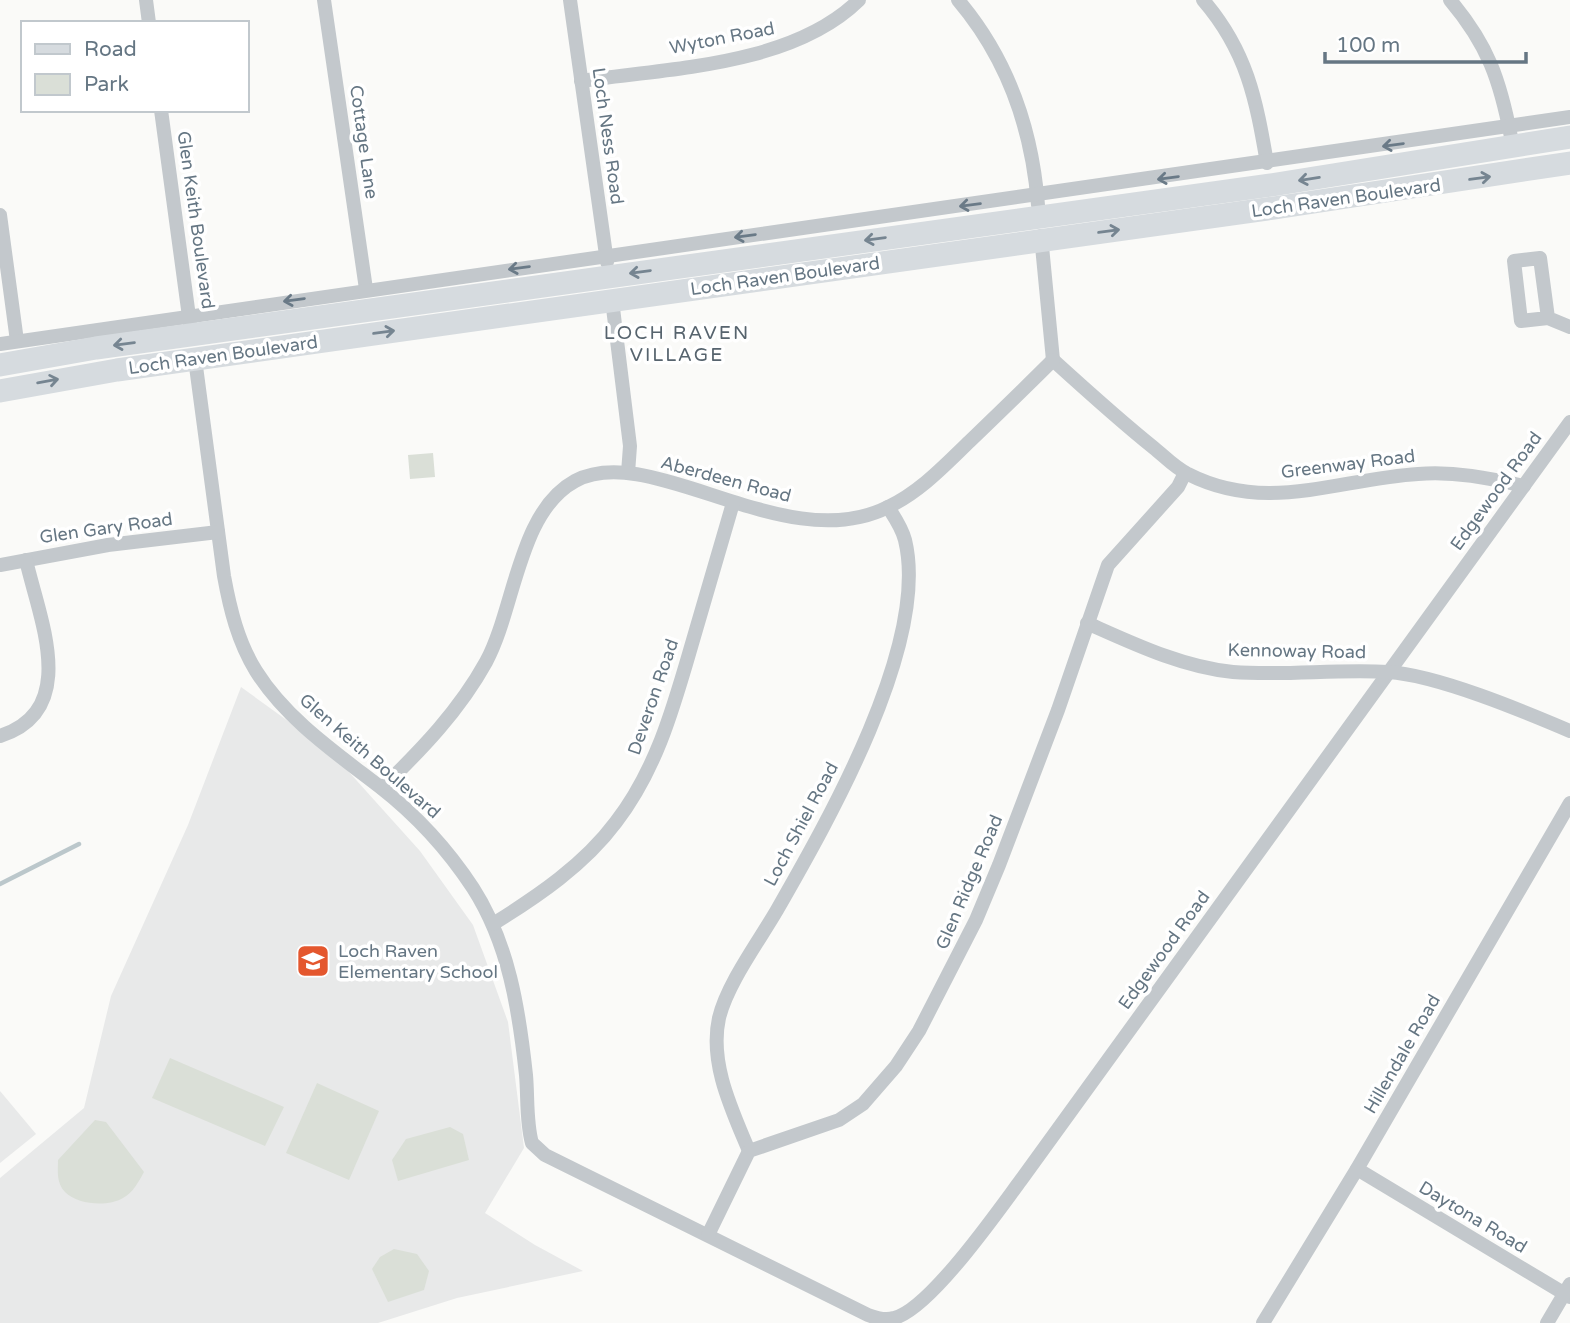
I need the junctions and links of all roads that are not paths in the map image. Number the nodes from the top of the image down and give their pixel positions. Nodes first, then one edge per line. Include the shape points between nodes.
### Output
1 (146, 0) edge
2 (324, 0) edge
3 (569, 0) edge
4 (859, 0) edge
5 (958, 0) edge
6 (1203, 0) edge
7 (1450, 0) edge
8 (149, 21) edge
9 (581, 81) junction
10 (161, 112) edge
11 (1570, 117) edge
12 (1570, 137) edge
13 (1511, 138) junction
14 (1267, 163) junction
15 (1570, 163) edge
16 (1039, 206) junction
17 (0, 215) edge
18 (1042, 240) junction
19 (607, 266) junction
20 (366, 289) junction
21 (612, 300) junction
22 (1548, 318) dead end
23 (190, 325) junction
24 (1570, 327) edge
25 (17, 341) junction
26 (0, 344) edge
27 (195, 359) junction
28 (1054, 360) junction
29 (0, 365) edge
30 (0, 391) edge
31 (1570, 422) edge
32 (628, 473) junction
33 (1185, 473) junction
34 (1524, 486) junction
35 (733, 503) junction
36 (888, 507) junction
37 (219, 532) junction
38 (26, 559) junction
39 (0, 565) edge
40 (1087, 623) junction
41 (1389, 672) junction
42 (1570, 731) edge
43 (0, 736) edge
44 (382, 788) junction
45 (1570, 803) edge
46 (493, 924) junction
47 (748, 1151) junction
48 (1357, 1169) junction
49 (708, 1235) junction
50 (1568, 1291) edge
51 (1263, 1323) edge
52 (1547, 1323) edge

1 - 8 street
2 - 20 street, Cottage Lane
3 - 9 street, Loch Ness Road
4 - 9 street, Wyton Road via 817,30 768,51
5 - 16 street via 988,39 1011,84 1027,130
6 - 14 street via 1241,54 1258,108
7 - 13 street via 1491,60
9 - 19 street, Loch Ness Road
10 - 23 street, Glen Keith Boulevard
11 - 13 street, Loch Raven Boulevard
12 - 13 main road, Loch Raven Boulevard
13 -> 14 street, Loch Raven Boulevard
13 -> 16 main road, Loch Raven Boulevard
14 -> 16 street, Loch Raven Boulevard
18 -> 15 main road, Loch Raven Boulevard
16 - 18 street
16 -> 19 main road, Loch Raven Boulevard
17 - 25 street
18 - 21 main road, Loch Raven Boulevard
18 - 28 street
19 -> 20 street, Loch Raven Boulevard
19 - 21 main road
19 - 23 main road, Loch Raven Boulevard
20 -> 23 street, Loch Raven Boulevard
27 -> 21 main road, Loch Raven Boulevard
21 - 32 street via 630,446
22 - 24 street
23 - 25 street, Loch Raven Boulevard
23 - 27 main road
23 -> 29 main road, Loch Raven Boulevard
25 - 26 street, Loch Raven Boulevard
30 -> 27 main road, Loch Raven Boulevard
27 - 37 street, Glen Keith Boulevard
28 - 33 street, Greenway Road
28 - 36 street, Aberdeen Road via 933,476
31 - 34 street, Edgewood Road
32 - 35 street, Aberdeen Road
32 - 44 street, Aberdeen Road via 592,474 550,500 534,527 487,661 455,711
33 - 34 street, Greenway Road via 1238,490 1285,494 1417,474 1466,475
33 - 40 street, Glen Ridge Road via 1178,487 1108,565
34 - 41 street, Edgewood Road
35 - 36 street, Aberdeen Road via 815,520 857,517
35 - 46 street, Deveron Road via 671,715 651,766 616,823 596,845 536,898
36 - 47 street, Loch Shiel Road via 905,540 909,578 905,616 886,688 860,752 719,1019 720,1067
37 - 38 street, Glen Gary Road
37 - 44 street, Glen Keith Boulevard via 231,610 256,672 297,719
38 - 39 street, Glen Gary Road
38 - 43 street via 50,673 46,694 34,715
40 - 41 street, Kennoway Road via 1155,651 1231,671
40 - 47 street, Glen Ridge Road via 1054,723 976,920 919,1031 863,1104 839,1120
41 - 42 street, Kennoway Road via 1498,703
41 - 49 street, Edgewood Road via 1021,1180 961,1258 919,1303 895,1318 868,1315
44 - 46 street, Glen Keith Boulevard via 447,851
45 - 48 street, Hillendale Road
46 - 49 street, Glen Keith Boulevard via 520,1023 532,1143 545,1155
47 - 49 street
48 - 50 street, Daytona Road
48 - 51 street, Hillendale Road
50 - 52 street

